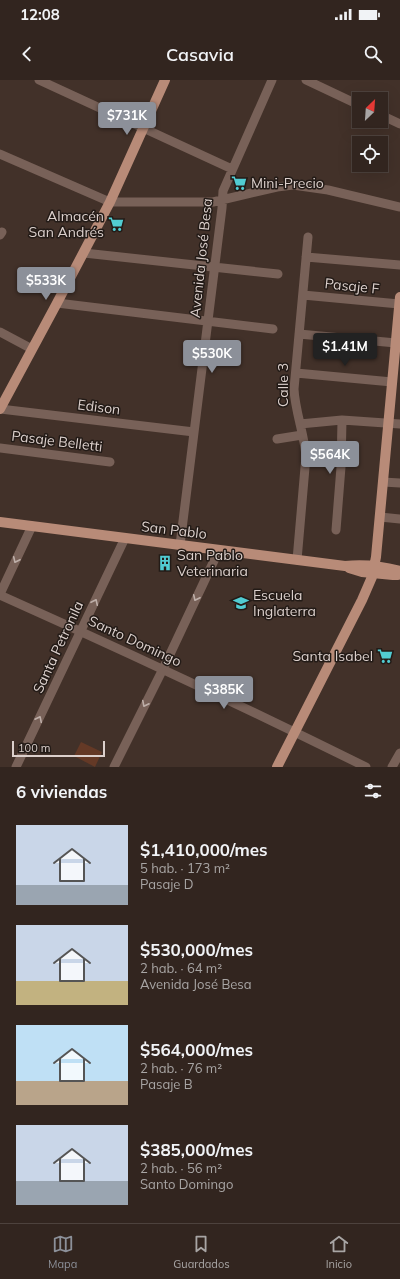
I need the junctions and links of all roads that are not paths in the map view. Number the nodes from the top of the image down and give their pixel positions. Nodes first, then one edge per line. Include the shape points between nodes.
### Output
1 (39, 80) edge
2 (165, 80) edge
3 (272, 80) edge
4 (306, 80) edge
5 (352, 102) edge
6 (388, 118) edge
7 (400, 124) edge
8 (143, 128) junction
9 (0, 154) edge
10 (232, 169) junction
11 (222, 200) junction
12 (110, 202) junction
13 (400, 207) edge
14 (308, 237) dead end
15 (84, 253) junction
16 (306, 257) junction
17 (400, 265) edge
18 (214, 267) junction
19 (278, 274) dead end
20 (303, 294) junction
21 (400, 301) edge
22 (57, 303) junction
23 (208, 321) junction
24 (273, 329) dead end
25 (0, 332) edge
26 (299, 334) junction
27 (396, 343) junction
28 (32, 349) junction
29 (296, 373) junction
30 (392, 382) junction
31 (0, 409) edge
32 (342, 420) junction
33 (389, 423) junction
34 (300, 424) junction
35 (400, 424) edge
36 (194, 432) junction
37 (302, 435) junction
38 (277, 439) dead end
39 (0, 448) edge
40 (110, 462) dead end
41 (383, 482) junction
42 (400, 483) edge
43 (380, 517) junction
44 (400, 519) edge
45 (0, 522) edge
46 (32, 526) junction
47 (336, 530) dead end
48 (125, 538) junction
49 (180, 545) junction
50 (219, 550) junction
51 (297, 560) junction
52 (375, 570) junction
53 (400, 573) edge
54 (0, 594) edge
55 (81, 632) junction
56 (163, 669) junction
57 (295, 731) junction
58 (400, 753) edge
59 (16, 767) edge
60 (114, 767) edge
61 (277, 767) edge
62 (366, 767) edge
63 (392, 767) edge

1 - 8 street
2 - 8 main road
3 - 10 street, Avenida José Besa
4 - 5 street
6 - 7 street
8 - 10 street
8 - 12 main road
9 - 12 street
10 - 11 street, Avenida José Besa
11 - 12 street
11 - 13 street via 277,187 294,186 328,190
11 - 18 street, Avenida José Besa
12 - 15 main road
14 - 16 street, Calle 3
15 - 18 street
15 - 22 main road
16 - 17 street
16 - 20 street, Calle 3
18 - 19 street
18 - 23 street, Avenida José Besa
20 - 21 street, Pasaje F
20 - 26 street, Calle 3
21 - 27 main road
22 - 23 street
22 - 28 main road
23 - 24 street
23 - 36 street, Avenida José Besa
25 - 28 street
26 - 27 street
26 - 29 street, Calle 3
27 - 30 main road
28 - 31 main road
29 - 30 street
29 - 34 street, Calle 3 via 295,395
30 - 33 main road
31 - 36 street, Edison
32 - 33 street
32 - 34 street
32 - 47 street via 342,463
33 - 35 street
33 - 41 main road
34 - 37 street, Calle 3
36 - 49 street, Avenida José Besa
37 - 38 street
37 - 51 street, Calle 3 via 306,456
39 - 40 street, Pasaje Belletti
41 - 42 street
41 - 43 main road
43 - 44 street
43 - 52 main road
45 - 46 main road, San Pablo
46 - 48 main road, San Pablo
46 -> 54 street
48 - 49 main road, San Pablo
55 -> 48 street, Santa Petronila
49 - 50 main road, San Pablo
50 - 51 main road, San Pablo
50 -> 56 street
51 - 52 main road, San Pablo via 345,566 365,564
52 - 53 main road, San Pablo
52 - 57 main road
54 - 55 street, Santo Domingo
55 - 56 street, Santo Domingo
59 -> 55 street, Santa Petronila
56 - 57 street, Santo Domingo
56 -> 60 street
57 - 61 main road
57 - 62 street, Santo Domingo
58 - 63 street

